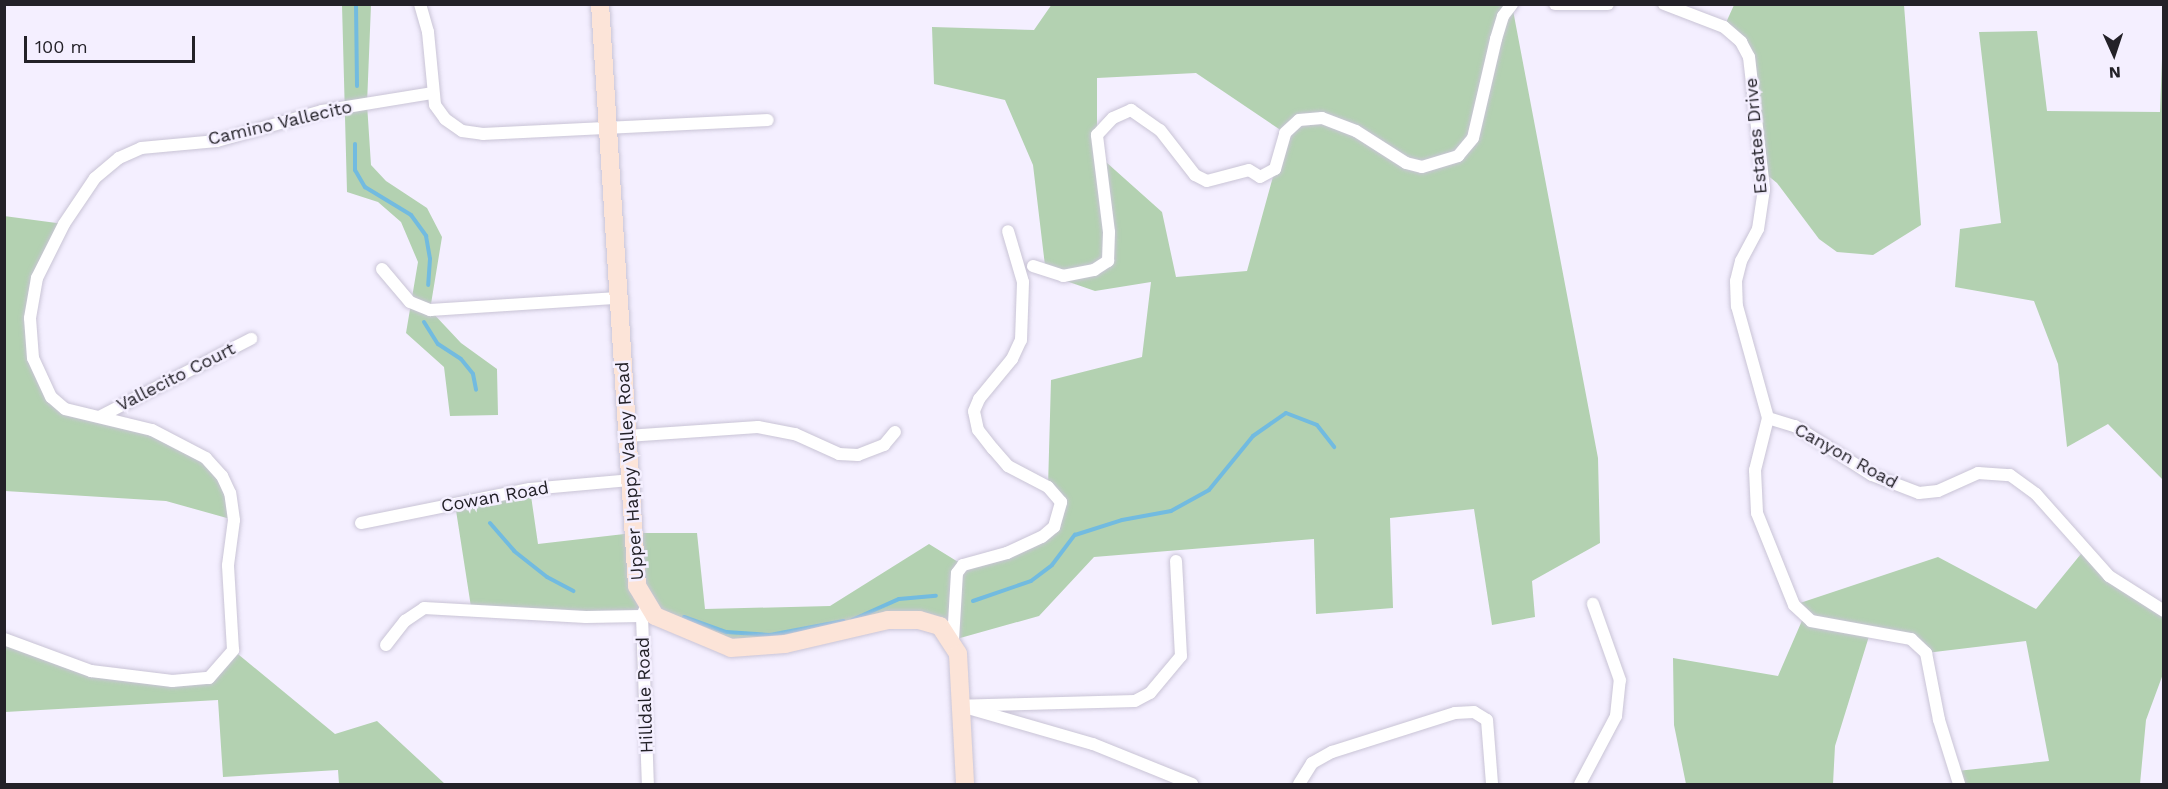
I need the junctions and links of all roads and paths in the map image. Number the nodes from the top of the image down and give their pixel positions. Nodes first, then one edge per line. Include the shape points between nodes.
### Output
1 (420, 4) edge
2 (600, 4) edge
3 (1512, 4) edge
4 (1556, 4) edge
5 (1608, 4) edge
6 (1664, 4) edge
7 (432, 93) junction
8 (768, 120) dead end
9 (607, 128) junction
10 (1008, 231) dead end
11 (1033, 266) dead end
12 (382, 268) dead end
13 (618, 298) junction
14 (251, 339) dead end
15 (100, 416) junction
16 (1768, 418) junction
17 (895, 432) dead end
18 (627, 436) junction
19 (630, 480) junction
20 (361, 523) dead end
21 (1176, 561) dead end
22 (1593, 604) dead end
23 (645, 611) junction
24 (2163, 611) edge
25 (4, 639) edge
26 (952, 640) junction
27 (386, 645) dead end
28 (961, 706) junction
29 (648, 784) edge
30 (965, 784) edge
31 (1192, 784) edge
32 (1299, 784) edge
33 (1492, 784) edge
34 (1580, 784) edge
35 (1959, 784) edge

1 - 7 street via 428,32
2 - 9 street, Upper Happy Valley Road
3 - 11 street via 1503,16 1496,39 1473,138 1458,156 1422,167 1406,163 1356,131 1322,118 1299,120 1285,133 1275,169 1260,177 1249,170 1207,182 1195,175 1153,123 1131,110 1113,118 1097,135 1109,232 1108,261 1094,270 1063,276
4 - 5 street
6 - 16 street, Estates Drive via 1724,27 1749,57 1764,189 1758,229 1741,261 1736,281 1737,306
7 - 9 street via 445,119 462,131 483,134
7 - 15 street, Camino Vallecito via 322,111 217,141 141,148 120,158 95,178 64,224 37,278 30,318 33,358 51,397 65,409
8 - 9 street
9 - 13 street, Upper Happy Valley Road
10 - 26 street via 1023,282 1021,340 974,411 978,430 1008,466 1048,487 1061,502 1054,528 1042,537 1007,553 963,565 957,573
12 - 13 street via 410,302 430,310
13 - 18 street, Upper Happy Valley Road
14 - 15 street, Vallecito Court
15 - 25 street, Camino Vallecito via 183,443 206,458 222,476 230,493 234,520 228,565 233,650 209,678 172,681 91,671
16 - 24 street, Canyon Road via 1795,426 1872,475 1919,493 1938,491 1978,473 2010,475 2030,488 2109,576
16 - 35 street via 1755,470 1757,513 1794,605 1811,621 1911,639 1926,653
17 - 18 street via 884,445 858,455 839,454 795,434 758,427
18 - 19 street, Upper Happy Valley Road
19 - 20 street, Cowan Road via 530,489
19 - 23 street, Upper Happy Valley Road via 637,586
21 - 28 street via 1181,656 1150,693 1135,701
22 - 34 street via 1620,680 1616,716
23 - 26 street, Upper Happy Valley Road via 673,627 731,648 785,644 888,621 927,622 940,626
23 - 27 street via 586,617 430,607 405,621
23 - 29 street, Hilldale Road
26 - 28 street via 958,654
28 - 30 street
28 - 31 street via 1093,744
32 - 33 street via 1312,763 1332,752 1455,713 1474,712 1487,720

